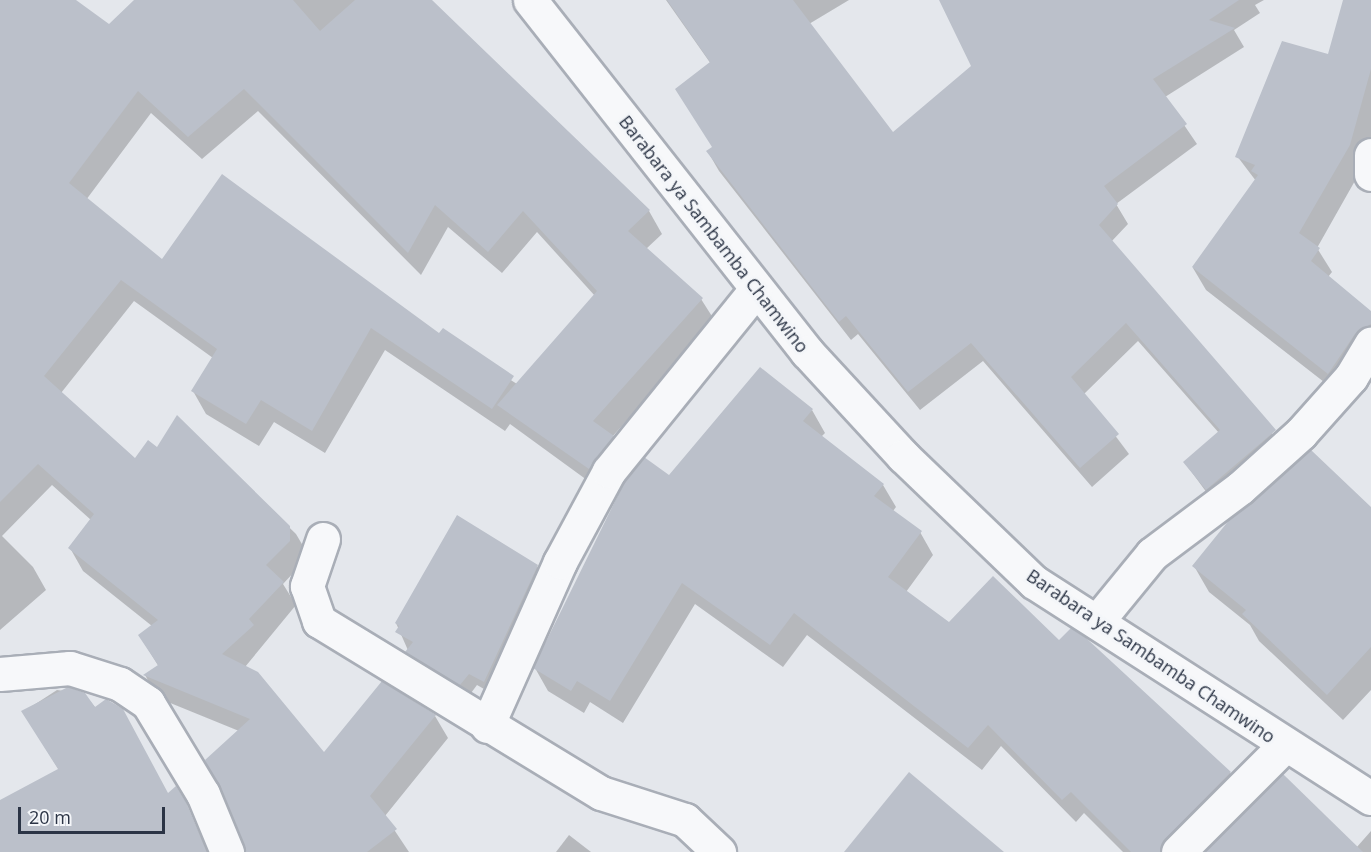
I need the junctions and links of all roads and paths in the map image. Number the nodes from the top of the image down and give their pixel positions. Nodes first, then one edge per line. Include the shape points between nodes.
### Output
1 (530, 0) edge
2 (1371, 155) edge
3 (1371, 174) edge
4 (755, 291) junction
5 (1371, 344) edge
6 (323, 539) dead end
7 (1098, 620) junction
8 (0, 674) edge
9 (487, 726) junction
10 (1285, 745) junction
11 (1371, 798) edge
12 (227, 852) edge
13 (719, 852) edge
14 (1178, 852) edge

1 - 4 street, Barabara ya Sambamba Chamwino
2 - 3 street
4 - 7 street, Barabara ya Sambamba Chamwino via 903,456 1026,574
4 - 9 street via 609,471 560,562
5 - 7 street via 1351,377 1301,433 1240,488 1152,554
6 - 9 street via 307,586 319,621
7 - 10 street, Barabara ya Sambamba Chamwino
8 - 12 street via 70,668 120,684 148,703 202,794
9 - 13 street via 602,793 685,819
10 - 11 street, Barabara ya Sambamba Chamwino
10 - 14 street

